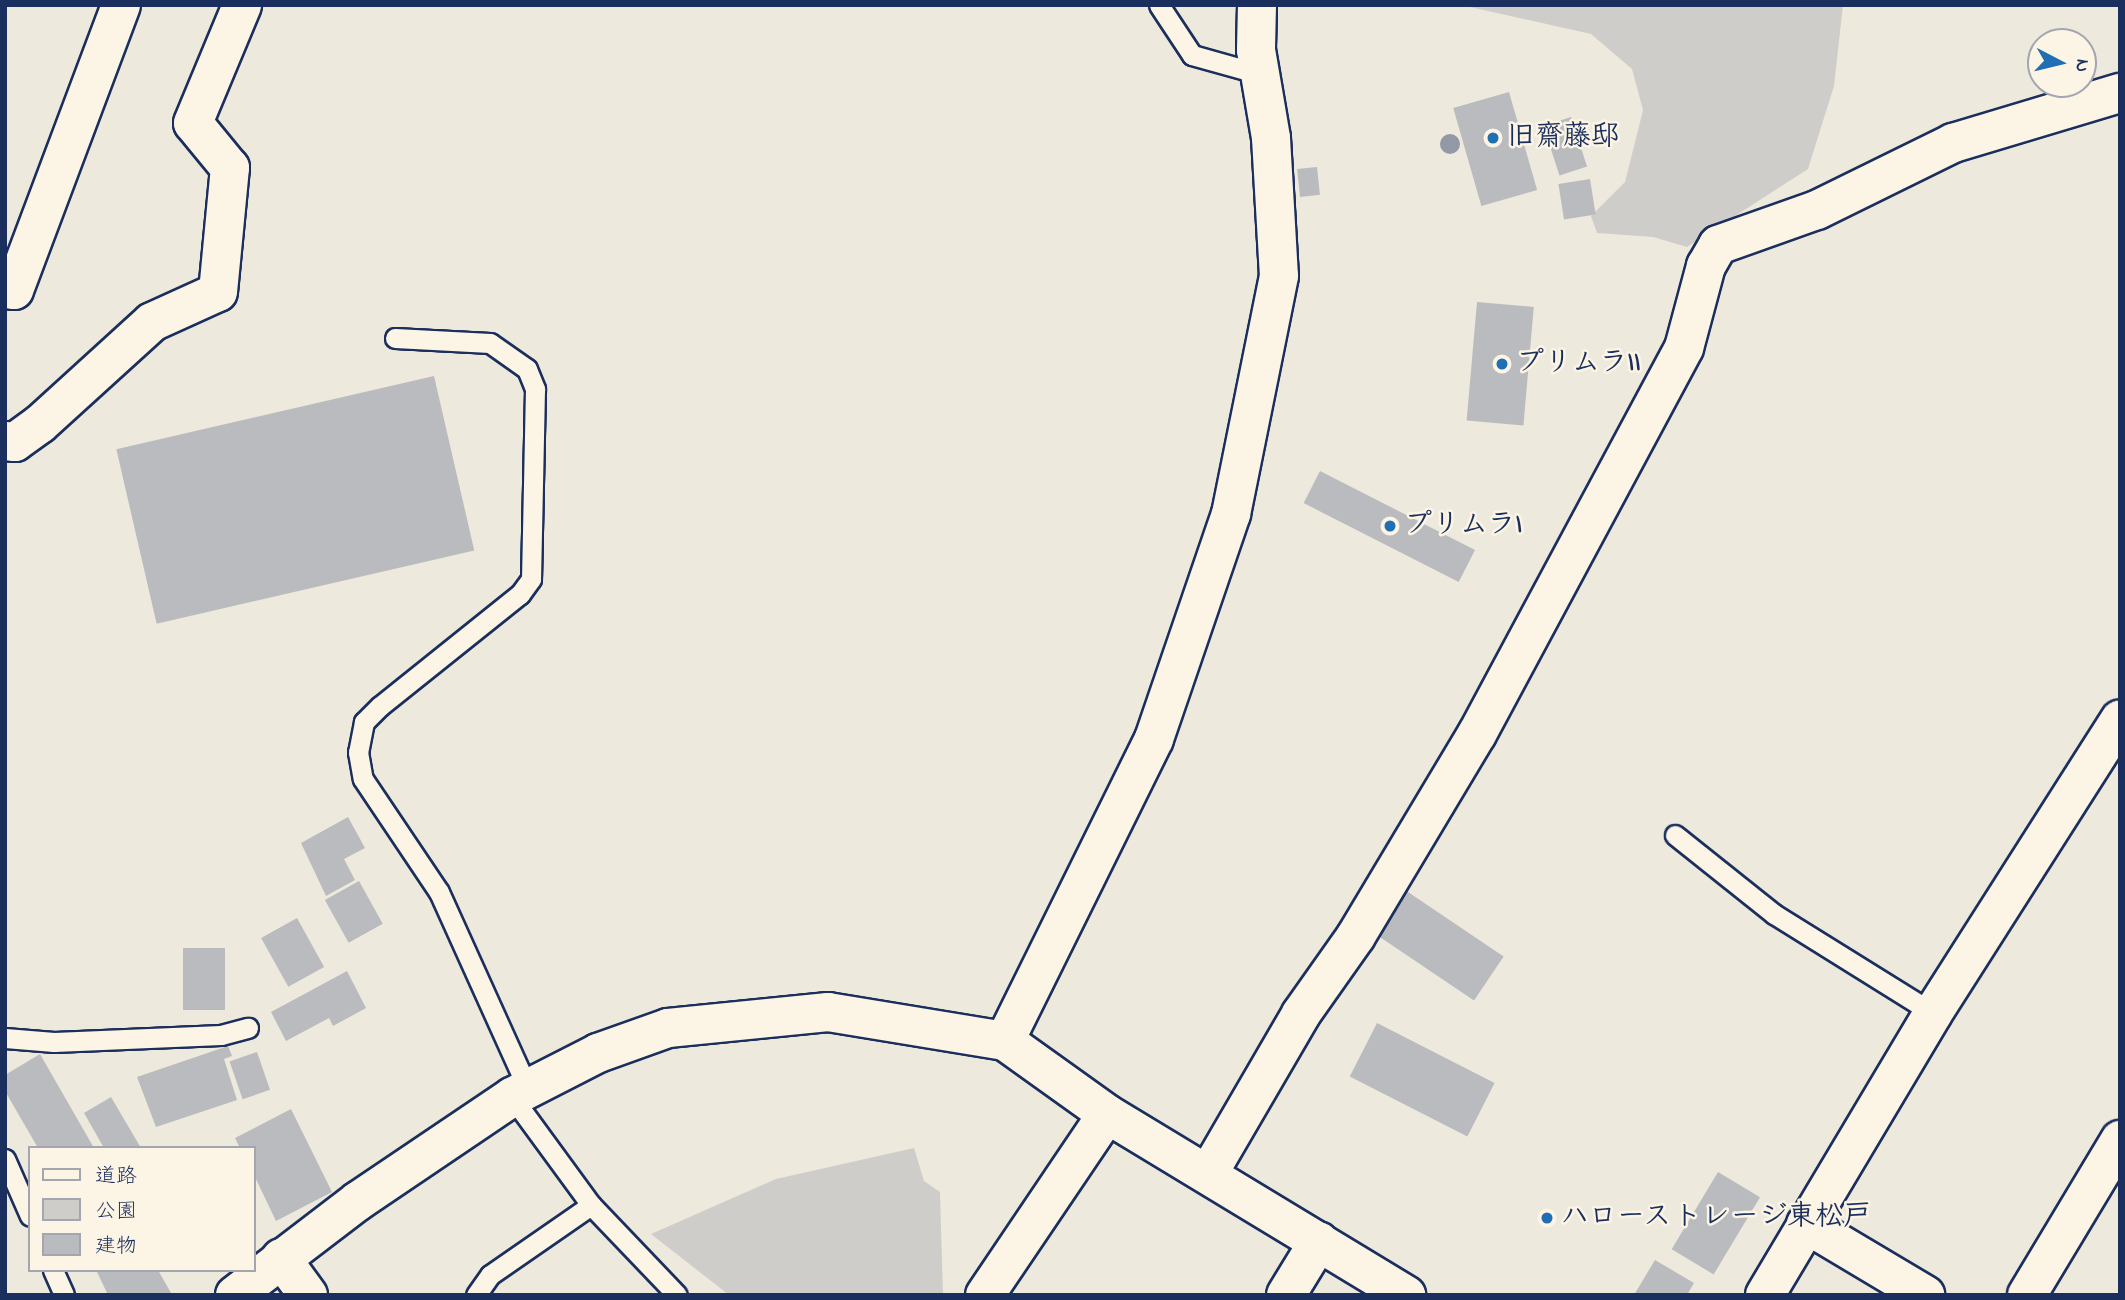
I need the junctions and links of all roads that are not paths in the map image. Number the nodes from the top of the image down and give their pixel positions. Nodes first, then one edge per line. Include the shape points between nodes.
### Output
1 (121, 5) edge
2 (242, 5) edge
3 (1159, 5) edge
4 (1257, 5) edge
5 (1260, 74) junction
6 (2120, 93) edge
7 (5, 289) edge
8 (395, 338) dead end
9 (5, 441) edge
10 (2120, 719) edge
11 (1675, 835) dead end
12 (1933, 1013) junction
13 (248, 1028) dead end
14 (5, 1038) edge
15 (1005, 1041) junction
16 (520, 1093) junction
17 (1107, 1114) junction
18 (2120, 1140) edge
19 (5, 1158) edge
20 (1208, 1174) junction
21 (591, 1205) junction
22 (28, 1211) edge
23 (1806, 1224) junction
24 (1319, 1241) junction
25 (281, 1258) junction
26 (54, 1272) edge
27 (64, 1295) edge
28 (235, 1295) edge
29 (308, 1295) edge
30 (475, 1295) edge
31 (677, 1295) edge
32 (985, 1295) edge
33 (1286, 1295) edge
34 (1406, 1295) edge
35 (1765, 1295) edge
36 (1925, 1295) edge
37 (2027, 1295) edge

1 - 7 street via 14,290
2 - 9 street via 193,123 230,168 218,292 152,322 40,425 15,442
3 - 5 lane via 1192,55
4 - 5 street
5 - 15 street via 1271,138 1279,276 1231,514 1154,738
6 - 20 street via 1953,143 1817,210 1718,245 1706,266 1684,348 1477,734 1356,936 1300,1014
8 - 16 lane via 490,343 527,369 535,389 531,579 520,594 364,722 358,752 363,779 439,892
10 - 12 street
11 - 12 lane via 1774,914
12 - 23 street
13 - 14 lane via 221,1035 68,1041
15 - 16 street via 828,1013 681,1027 598,1053
15 - 17 street
16 - 21 lane
16 - 25 street
17 - 20 street
17 - 32 street
18 - 37 street
19 - 22 lane
20 - 24 street
21 - 30 lane via 490,1275
21 - 31 lane
23 - 35 street
23 - 36 street
24 - 33 street
24 - 34 street
25 - 28 street
25 - 29 street
26 - 27 lane

